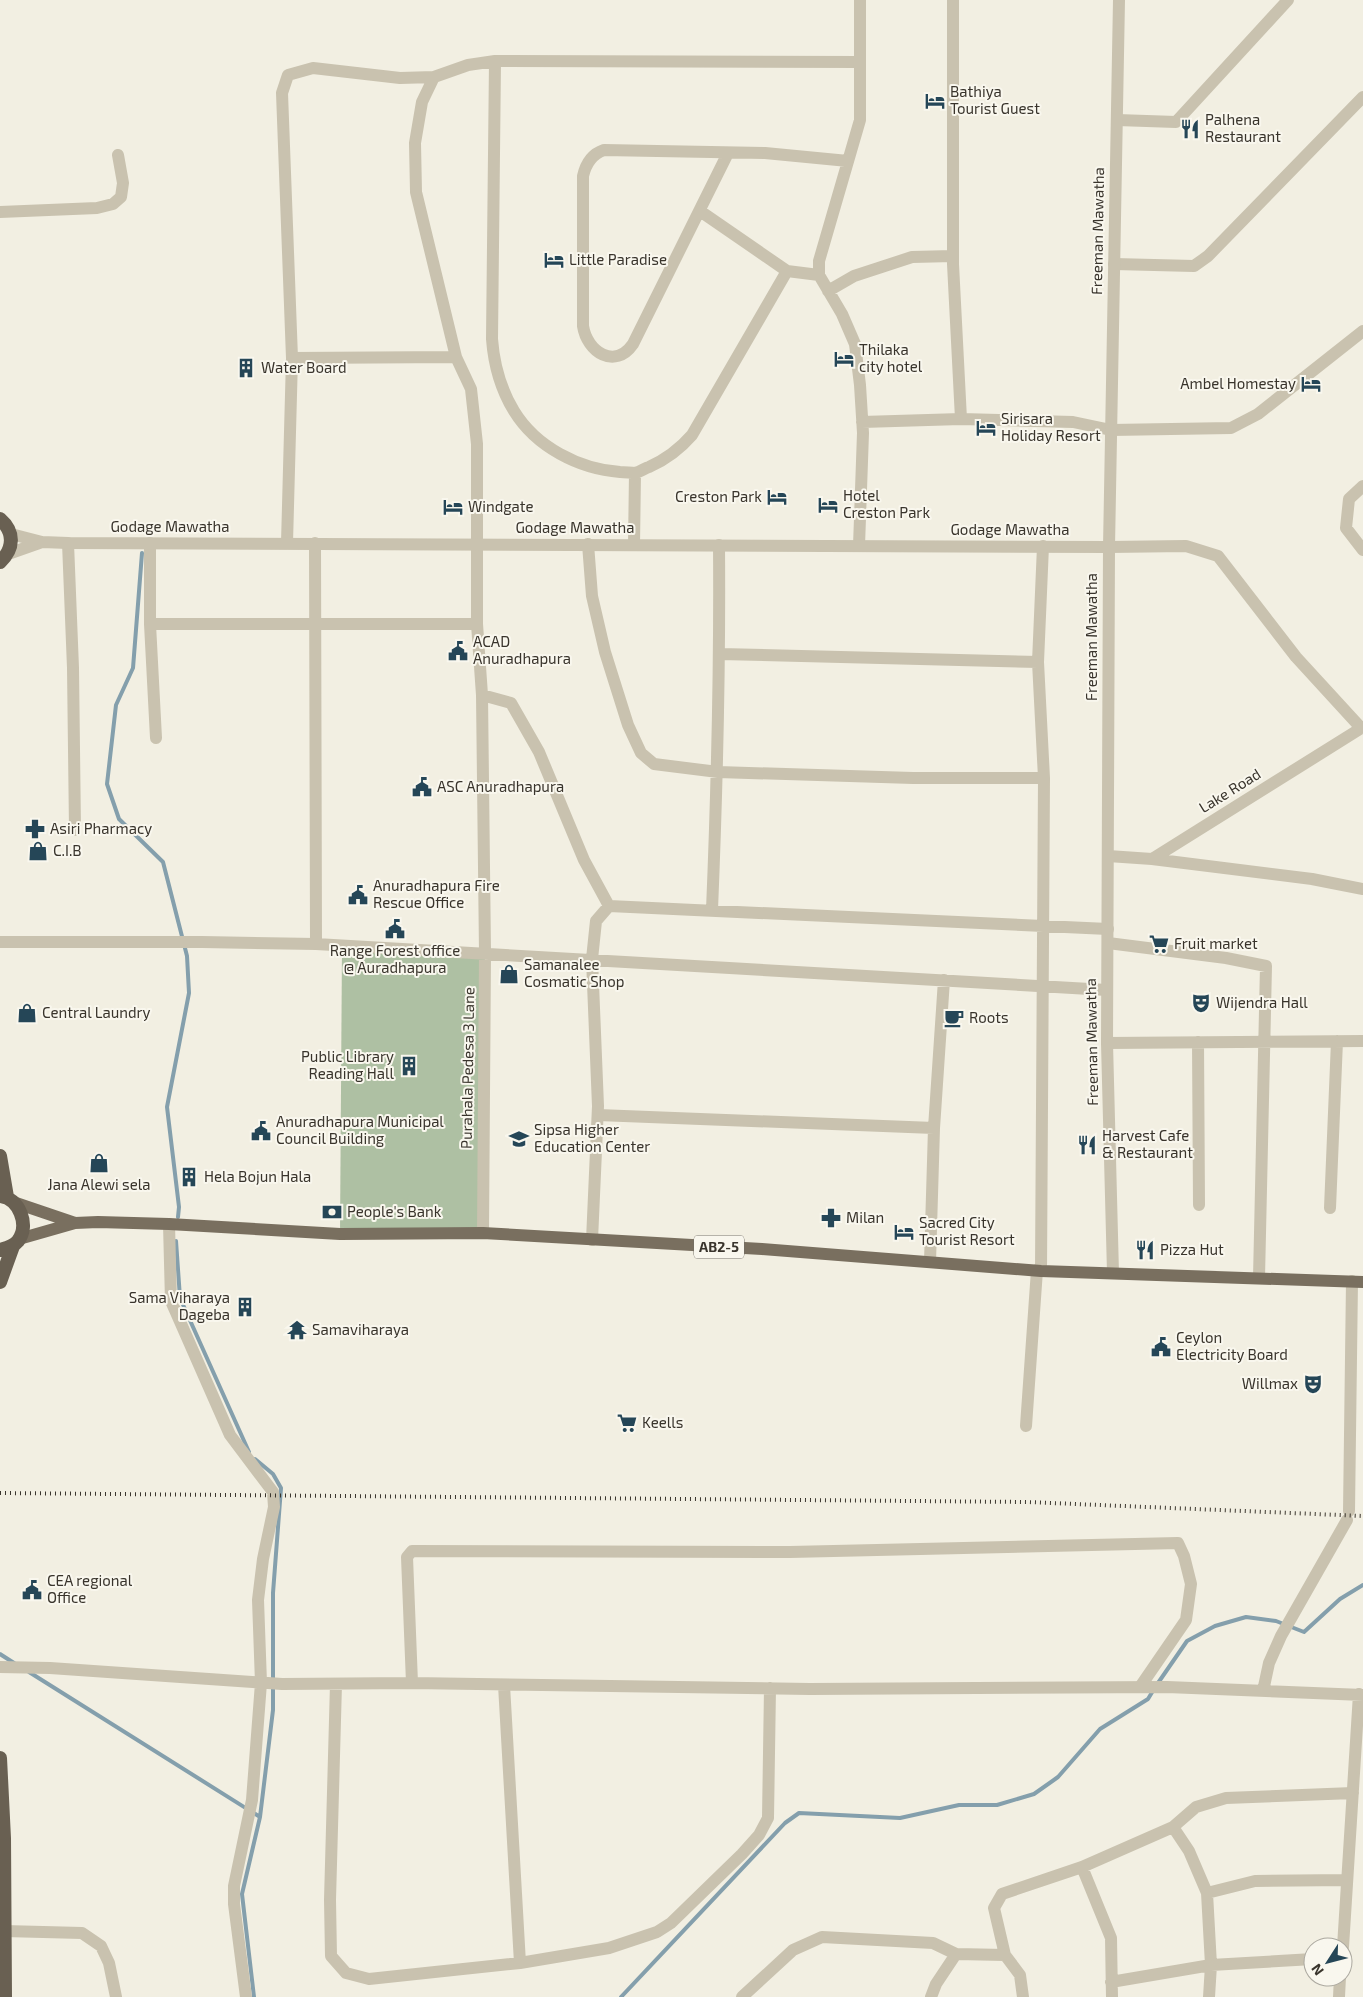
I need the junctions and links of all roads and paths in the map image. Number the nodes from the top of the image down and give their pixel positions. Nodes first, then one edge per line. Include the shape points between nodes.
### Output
1 (860, 0) edge
2 (953, 0) edge
3 (1119, 0) edge
4 (1288, 0) edge
5 (495, 61) junction
6 (860, 62) junction
7 (434, 78) junction
8 (1363, 97) edge
9 (1117, 120) junction
10 (728, 153) junction
11 (118, 155) dead end
12 (848, 161) junction
13 (700, 211) junction
14 (0, 212) edge
15 (953, 256) junction
16 (1114, 264) junction
17 (787, 272) junction
18 (819, 275) junction
19 (828, 291) junction
20 (1363, 330) edge
21 (456, 357) junction
22 (292, 358) junction
23 (961, 420) junction
24 (862, 422) junction
25 (1111, 430) junction
26 (635, 473) junction
27 (1363, 486) edge
28 (0, 518) edge
29 (11, 534) junction
30 (42, 542) junction
31 (68, 543) junction
32 (150, 543) junction
33 (287, 543) junction
34 (315, 543) junction
35 (477, 544) junction
36 (588, 544) junction
37 (634, 545) junction
38 (719, 545) junction
39 (859, 546) junction
40 (1043, 546) junction
41 (1109, 547) junction
42 (1363, 550) edge
43 (2, 561) edge
44 (316, 623) junction
45 (150, 624) junction
46 (477, 624) junction
47 (720, 654) junction
48 (1038, 662) junction
49 (482, 695) junction
50 (1362, 727) edge
51 (156, 738) dead end
52 (718, 772) junction
53 (1044, 778) junction
54 (75, 830) dead end
55 (1108, 856) junction
56 (1152, 859) junction
57 (1363, 890) edge
58 (609, 906) junction
59 (712, 910) junction
60 (1043, 926) junction
61 (1108, 929) junction
62 (0, 942) edge
63 (1108, 942) junction
64 (316, 944) junction
65 (486, 953) junction
66 (592, 959) junction
67 (944, 980) junction
68 (1044, 986) junction
69 (1107, 990) junction
70 (1337, 1041) junction
71 (1363, 1041) edge
72 (1198, 1042) junction
73 (1264, 1042) junction
74 (1107, 1043) junction
75 (598, 1114) junction
76 (934, 1128) junction
77 (0, 1156) edge
78 (8, 1199) edge
79 (1199, 1205) dead end
80 (1330, 1208) dead end
81 (75, 1223) junction
82 (169, 1224) junction
83 (483, 1233) junction
84 (592, 1240) junction
85 (11, 1245) edge
86 (930, 1262) junction
87 (1039, 1270) junction
88 (1113, 1273) junction
89 (1260, 1278) junction
90 (1357, 1281) edge
91 (0, 1282) edge
92 (1026, 1426) dead end
93 (0, 1667) edge
94 (264, 1683) junction
95 (412, 1683) junction
96 (336, 1684) junction
97 (504, 1684) junction
98 (1145, 1687) junction
99 (770, 1688) junction
100 (1263, 1691) junction
101 (1361, 1694) edge
102 (0, 1758) edge
103 (1353, 1793) junction
104 (1172, 1827) junction
105 (1082, 1867) junction
106 (1347, 1880) junction
107 (1207, 1892) junction
108 (3, 1937) edge
109 (1343, 1937) edge
110 (956, 1954) junction
111 (1005, 1955) junction
112 (1303, 1960) edge
113 (520, 1963) junction
114 (1211, 1965) junction
115 (1111, 1982) junction
116 (5, 1997) edge
117 (116, 1997) edge
118 (246, 1997) edge
119 (742, 1997) edge
120 (931, 1997) edge
121 (1022, 1997) edge
122 (1112, 1997) edge
123 (1208, 1997) edge

1 - 6 street
2 - 15 street
3 - 9 street, Freeman Mawatha
4 - 9 street via 1176,122
5 - 6 street
5 - 7 street via 468,65
5 - 26 street via 492,339 495,366 503,392 528,429 548,447 568,459 604,471
6 - 12 street via 860,120
7 - 21 street, Purahala Pedesa 3 Lane via 422,102 415,143 416,192
7 - 22 street via 400,78 313,68 288,75 282,93
8 - 16 street via 1208,256 1194,266
9 - 16 street, Freeman Mawatha
10 - 12 street
10 - 13 street
10 - 13 street via 604,150 588,161 583,176 583,326 586,339 598,352 614,357 629,350
11 - 14 street via 123,183 121,197 113,204 97,208
12 - 18 street via 819,261
13 - 17 street
15 - 19 street via 912,257 854,276
15 - 23 street
16 - 25 street, Freeman Mawatha
17 - 18 street
17 - 26 street via 692,435 668,458
18 - 19 street
19 - 24 street via 855,344
20 - 25 street via 1258,414 1231,428
21 - 22 street
21 - 35 street, Purahala Pedesa 3 Lane via 470,389 477,444
22 - 33 street
23 - 24 street
23 - 25 street via 1073,422
24 - 39 street
25 - 41 street, Freeman Mawatha
26 - 37 street
27 - 42 street via 1349,499 1346,528
28 - 29 highway
29 - 30 street, Godage Mawatha
29 - 43 highway via 11,544
30 - 31 street, Godage Mawatha
30 - 43 street, Godage Mawatha
31 - 32 street, Godage Mawatha
31 - 54 street
32 - 33 street, Godage Mawatha
32 - 45 street
33 - 34 street, Godage Mawatha
34 - 35 street, Godage Mawatha
34 - 44 street
35 - 36 street, Godage Mawatha
35 - 46 street, Purahala Pedesa 3 Lane
36 - 37 street, Godage Mawatha
36 - 52 street via 592,596 605,652 628,725 641,753 654,764
37 - 38 street, Godage Mawatha
38 - 39 street, Godage Mawatha
38 - 47 street
39 - 40 street, Godage Mawatha
40 - 41 street, Godage Mawatha
40 - 48 street
41 - 50 street, Godage Mawatha via 1186,546 1218,556 1296,657
41 - 55 street, Freeman Mawatha
44 - 45 street
44 - 46 street
44 - 64 street
45 - 51 street
46 - 49 street, Purahala Pedesa 3 Lane
47 - 48 street
47 - 52 street
48 - 53 street
49 - 58 street via 511,704 538,752 584,860
49 - 65 street, Purahala Pedesa 3 Lane
50 - 56 street, Lake Road
52 - 53 street
52 - 59 street
53 - 60 street
55 - 56 street
55 - 61 street, Freeman Mawatha
56 - 57 street
58 - 59 street
58 - 66 street via 596,921
59 - 60 street
60 - 61 street
60 - 68 street
61 - 63 street, Freeman Mawatha
62 - 64 street
63 - 69 street, Freeman Mawatha
63 - 73 street via 1266,966
64 - 65 street
65 - 66 street
65 - 83 street, Purahala Pedesa 3 Lane
66 - 67 street
66 - 75 street
67 - 68 street
67 - 76 street
68 - 69 street
68 - 87 street
69 - 74 street, Freeman Mawatha
70 - 71 street
70 - 73 street
70 - 80 street
72 - 73 street
72 - 74 street
72 - 79 street
73 - 89 street
74 - 88 street, Freeman Mawatha
75 - 76 street
75 - 84 street
76 - 86 street
77 - 78 highway
78 - 81 main road, AB2-5
78 - 85 highway via 23,1220
81 - 82 main road, AB2-5
81 - 85 main road, AB2-5
82 - 83 main road, AB2-5 via 340,1234
82 - 94 street via 171,1301 230,1435 273,1492 274,1507 258,1600
83 - 84 main road, AB2-5
84 - 86 main road, AB2-5
85 - 91 highway
86 - 87 main road, AB2-5
87 - 88 main road, AB2-5
87 - 92 street
88 - 89 main road, AB2-5
89 - 90 main road, AB2-5
90 - 100 street via 1348,1515 1281,1636 1269,1663
93 - 94 street
94 - 96 street
94 - 118 street via 252,1800 234,1886
95 - 96 street
95 - 97 street
95 - 98 street via 407,1557 412,1551 790,1552 1178,1543 1191,1584 1186,1620
96 - 113 street via 331,1956 346,1973 369,1979
97 - 99 street
97 - 113 street
98 - 99 street
98 - 100 street
99 - 113 street via 768,1818 759,1835 742,1854 671,1923 657,1932 609,1948
100 - 101 street
101 - 103 street
102 - 108 highway via 4,1838
103 - 104 street via 1226,1798 1196,1807
103 - 106 street
104 - 105 street
104 - 107 street via 1189,1851
105 - 111 street via 1002,1894 994,1908
105 - 115 street via 1112,1938
106 - 107 street via 1255,1881
106 - 109 street
107 - 114 street
108 - 116 highway
108 - 117 street via 82,1933 101,1946 110,1963
110 - 111 street
110 - 119 street via 933,1943 822,1937 793,1950
110 - 120 street
111 - 121 street via 1020,1975
112 - 114 street
114 - 115 street
114 - 123 street
115 - 122 street

